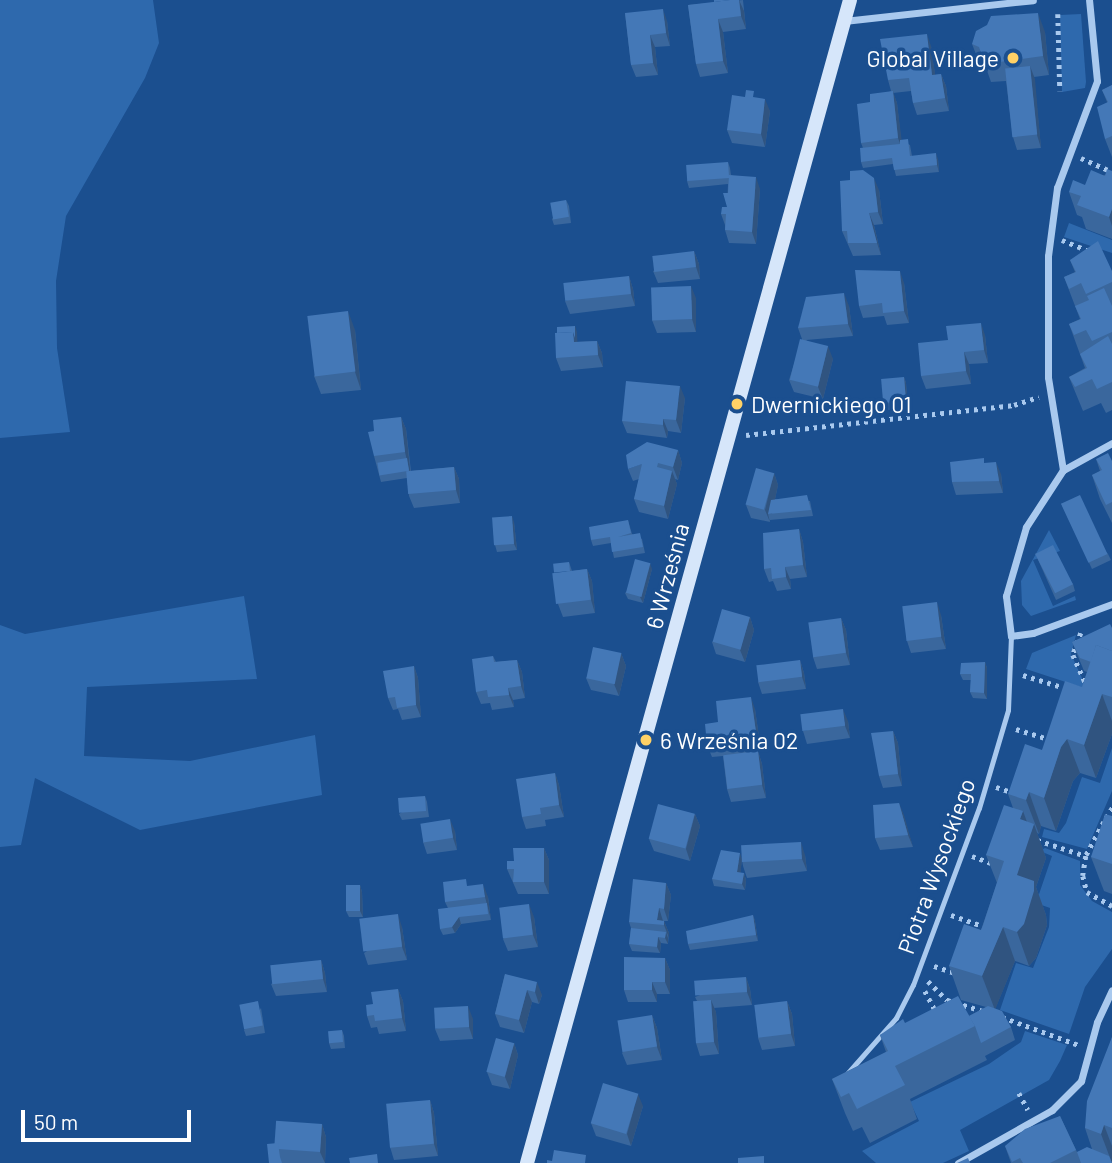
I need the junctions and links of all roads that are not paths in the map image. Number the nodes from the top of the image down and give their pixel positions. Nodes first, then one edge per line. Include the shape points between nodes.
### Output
1 (849, 0) edge
2 (1033, 0) edge
3 (1089, 0) edge
4 (844, 21) junction
5 (1112, 443) edge
6 (1063, 470) junction
7 (1112, 604) edge
8 (1011, 636) junction
9 (1112, 990) edge
10 (837, 1084) edge
11 (527, 1163) edge
12 (958, 1163) edge

1 - 4 street, 6 Września
2 - 4 street
3 - 6 street via 1097,82 1057,188 1051,235 1050,393
4 - 11 street, 6 Września
5 - 6 street, Piotra Wysockiego
6 - 8 street, Piotra Wysockiego via 1026,527 1012,563 1006,596
7 - 8 street via 1033,633
8 - 10 lane, Piotra Wysockiego via 1006,718 979,808 914,985 896,1018
9 - 12 street via 1081,1081 1052,1110

